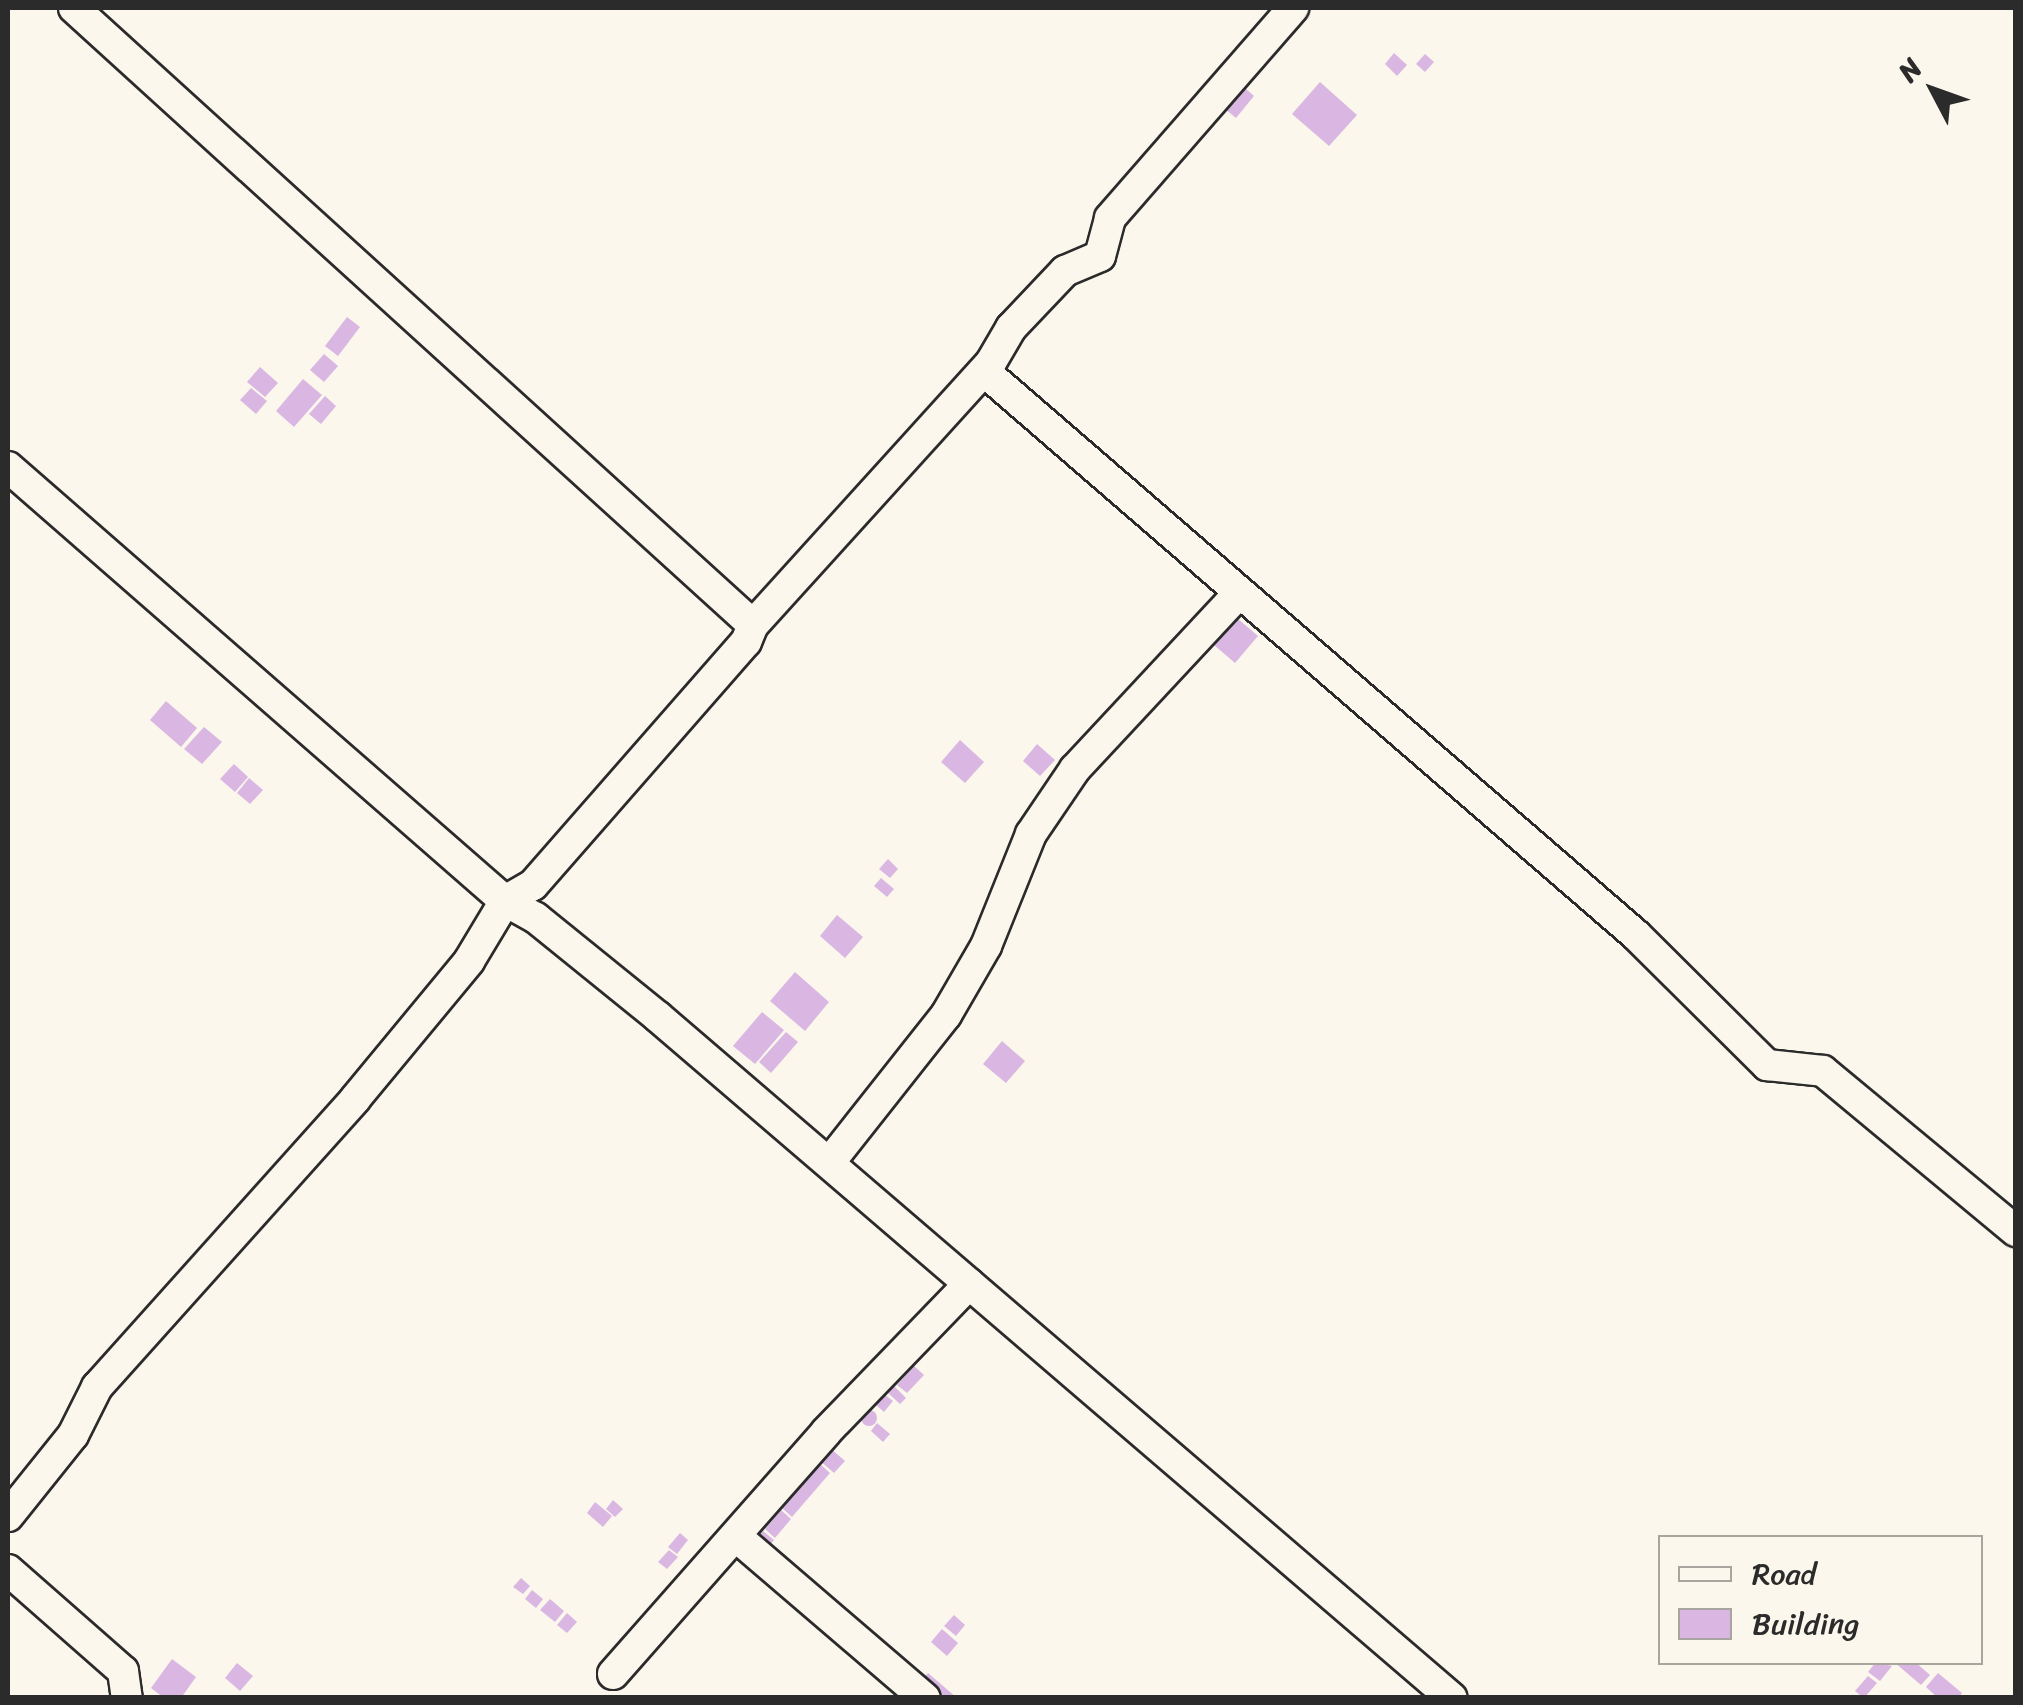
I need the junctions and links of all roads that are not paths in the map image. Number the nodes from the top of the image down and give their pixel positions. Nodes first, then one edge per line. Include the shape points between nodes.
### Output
1 (74, 8) edge
2 (1294, 8) edge
3 (984, 371) junction
4 (8, 468) edge
5 (1239, 592) junction
6 (753, 625) junction
7 (505, 900) junction
8 (828, 1163) junction
9 (2016, 1232) edge
10 (969, 1284) junction
11 (8, 1516) edge
12 (738, 1538) junction
13 (8, 1570) edge
14 (613, 1674) dead end
15 (127, 1698) edge
16 (924, 1698) edge
17 (1452, 1698) edge

1 - 6 street via 410,310 568,464
2 - 3 street via 1110,218 1100,256 1065,271 1012,328
3 - 5 street
3 - 6 street
4 - 7 street
5 - 8 street via 1075,769 1031,834 986,946 946,1015
5 - 9 street via 1636,935 1766,1065 1822,1071
6 - 7 street via 746,642 532,886
7 - 8 street via 552,930
7 - 11 street via 469,961 355,1099 97,1387 73,1436
8 - 10 street
10 - 12 street via 826,1432
10 - 17 street
12 - 14 street
12 - 16 street
13 - 15 street via 123,1671

